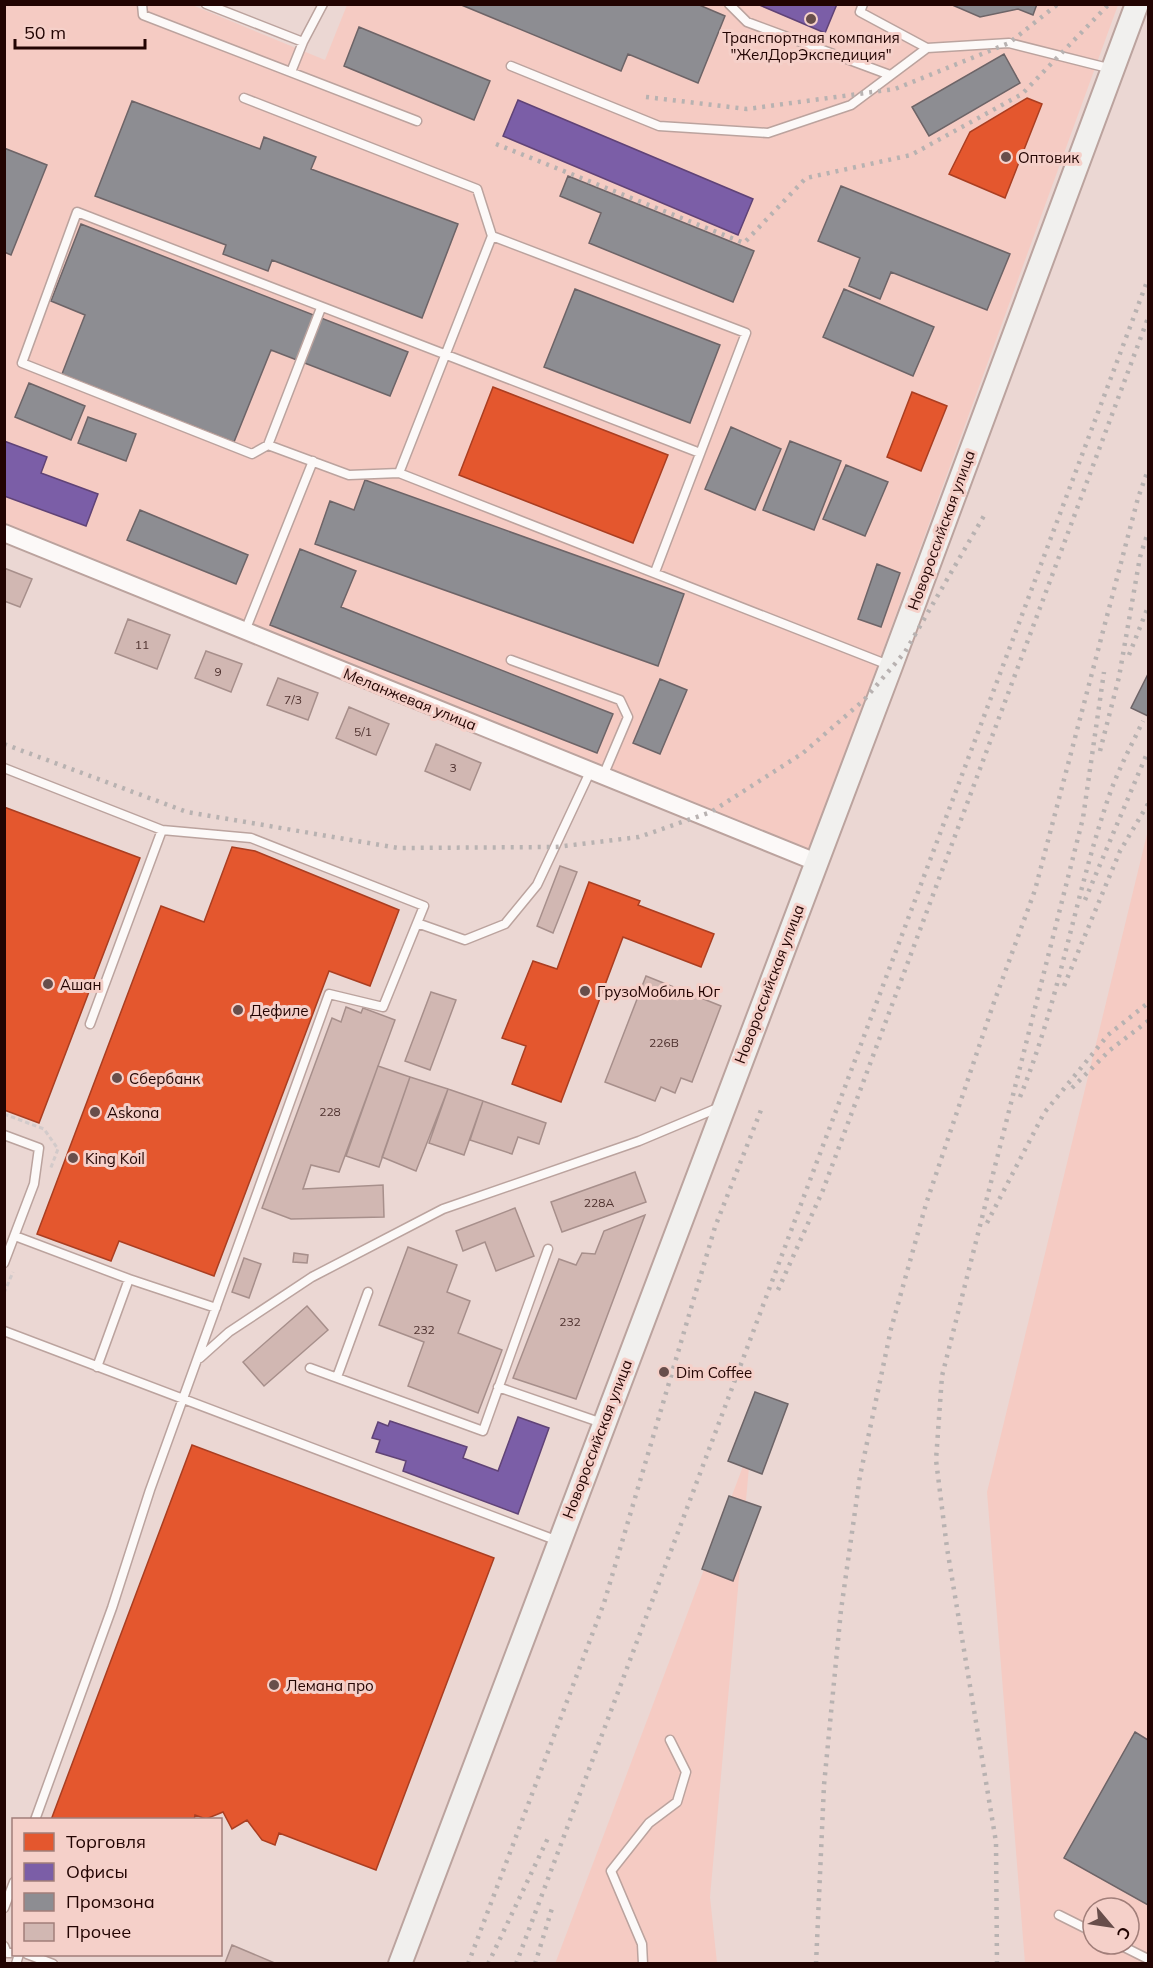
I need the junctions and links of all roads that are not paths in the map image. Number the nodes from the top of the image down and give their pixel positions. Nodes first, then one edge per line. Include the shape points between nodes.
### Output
1 (142, 4) edge
2 (206, 4) edge
3 (323, 4) edge
4 (729, 4) edge
5 (863, 4) edge
6 (1137, 4) edge
7 (303, 42) junction
8 (927, 48) junction
9 (511, 66) dead end
10 (1113, 69) junction
11 (291, 72) junction
12 (890, 75) junction
13 (244, 98) dead end
14 (417, 121) dead end
15 (492, 236) junction
16 (321, 308) junction
17 (445, 356) junction
18 (268, 446) junction
19 (700, 453) junction
20 (313, 461) junction
21 (399, 473) junction
22 (4, 533) edge
23 (655, 572) junction
24 (244, 632) junction
25 (512, 660) dead end
26 (891, 666) junction
27 (4, 768) edge
28 (596, 774) junction
29 (162, 830) junction
30 (816, 862) junction
31 (417, 923) junction
32 (90, 1024) dead end
33 (723, 1106) junction
34 (4, 1135) edge
35 (15, 1236) junction
36 (548, 1250) dead end
37 (4, 1263) edge
38 (129, 1278) junction
39 (368, 1292) dead end
40 (216, 1308) junction
41 (4, 1330) edge
42 (197, 1360) junction
43 (98, 1367) junction
44 (310, 1368) dead end
45 (337, 1377) junction
46 (498, 1387) junction
47 (183, 1400) junction
48 (602, 1423) junction
49 (558, 1542) junction
50 (670, 1740) dead end
51 (36, 1818) edge
52 (12, 1887) edge
53 (4, 1908) edge
54 (1059, 1915) dead end
55 (1081, 1926) edge
56 (32, 1956) edge
57 (53, 1964) edge
58 (400, 1964) edge
59 (643, 1964) edge

1 - 11 lane via 143,15
2 - 7 lane
3 - 7 lane
4 - 12 lane via 747,22
5 - 8 lane via 860,12
6 - 10 main road, Новороссийская улица
7 - 11 lane
8 - 10 lane via 1009,43
8 - 12 lane
9 - 12 lane via 659,126 768,133 851,105
10 - 26 main road, Новороссийская улица
11 - 14 lane
13 - 15 lane via 477,189
15 - 17 lane
15 - 19 lane via 746,333
16 - 17 lane
16 - 18 lane
16 - 18 lane via 77,213 21,363 252,454
17 - 19 lane
17 - 21 lane
18 - 20 lane
19 - 23 lane
20 - 21 lane via 349,475
20 - 24 lane
21 - 23 lane
22 - 24 street, Меланжевая улица
23 - 26 lane
24 - 28 street, Меланжевая улица
25 - 28 lane via 620,700 628,717
26 - 30 main road, Новороссийская улица
27 - 29 lane
28 - 30 street, Меланжевая улица
28 - 31 lane via 537,885 505,924 465,940
29 - 31 lane via 251,838 424,906
29 - 32 lane
30 - 33 main road, Новороссийская улица
31 - 40 lane via 384,1007 329,994
33 - 42 lane via 639,1142 443,1209 312,1277 230,1332
33 - 48 main road, Новороссийская улица
34 - 35 lane via 39,1148 34,1184
35 - 37 lane
35 - 38 lane
36 - 46 lane
38 - 40 lane
38 - 43 lane
39 - 45 lane
40 - 42 lane
41 - 43 lane
42 - 47 lane
43 - 47 lane
44 - 45 lane
45 - 46 lane via 483,1431
46 - 48 lane
47 - 49 lane
47 - 51 lane
48 - 49 main road, Новороссийская улица
49 - 58 main road, Новороссийская улица
50 - 59 lane via 686,1772 677,1802 649,1823 611,1871 642,1944
52 - 53 lane
54 - 55 lane
56 - 57 lane

